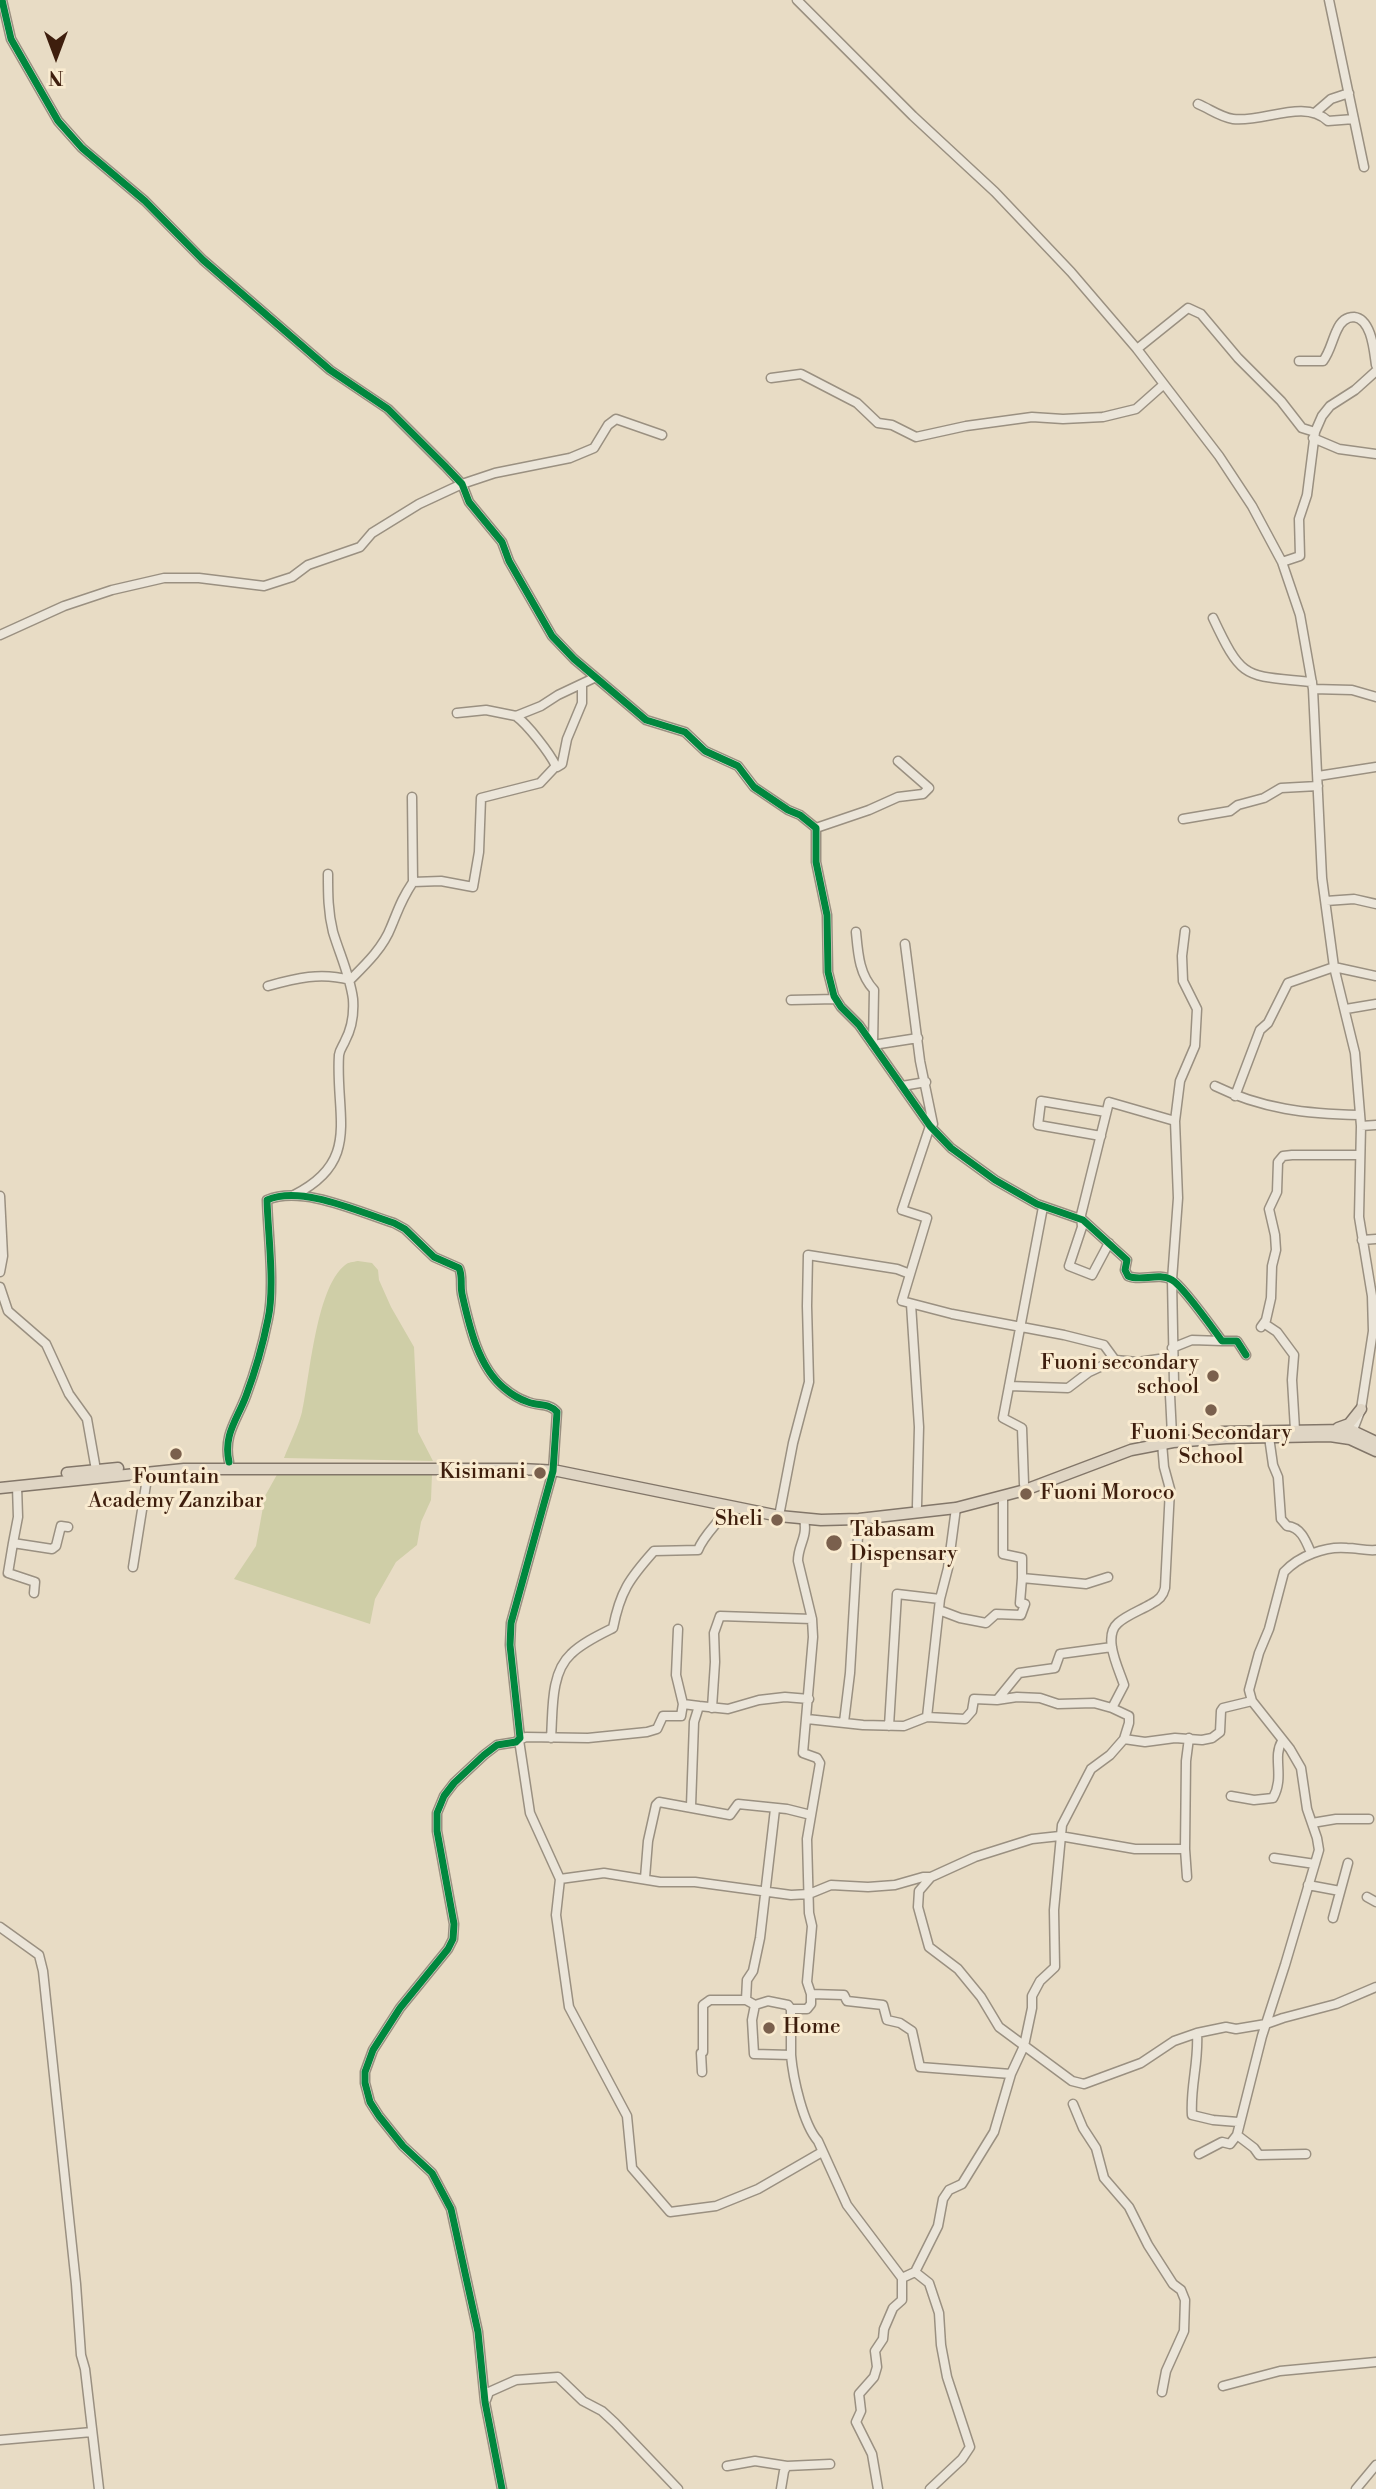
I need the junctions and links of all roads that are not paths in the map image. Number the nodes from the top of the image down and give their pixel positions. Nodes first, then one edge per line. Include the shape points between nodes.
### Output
1 (2, 0) edge
2 (797, 0) edge
3 (1329, 0) edge
4 (1349, 93) junction
5 (1198, 104) dead end
6 (1316, 112) junction
7 (1354, 119) junction
8 (1364, 167) dead end
9 (1137, 349) junction
10 (1299, 361) dead end
11 (1376, 365) edge
12 (1376, 372) edge
13 (771, 378) dead end
14 (1163, 385) junction
15 (662, 435) dead end
16 (1314, 435) junction
17 (1376, 454) edge
18 (462, 485) junction
19 (1282, 562) junction
20 (1213, 618) dead end
21 (0, 635) edge
22 (594, 678) junction
23 (582, 684) junction
24 (1313, 686) junction
25 (1376, 697) edge
26 (457, 713) dead end
27 (516, 716) junction
28 (898, 761) dead end
29 (556, 766) junction
30 (1376, 767) edge
31 (1318, 776) junction
32 (1318, 786) junction
33 (412, 797) dead end
34 (1183, 819) dead end
35 (816, 828) junction
36 (328, 874) dead end
37 (413, 882) junction
38 (1326, 901) junction
39 (1376, 904) edge
40 (1185, 931) dead end
41 (856, 932) dead end
42 (905, 944) dead end
43 (1334, 967) junction
44 (1376, 976) edge
45 (350, 980) junction
46 (268, 986) dead end
47 (836, 999) junction
48 (791, 1000) dead end
49 (1376, 1004) edge
50 (1346, 1009) junction
51 (918, 1038) junction
52 (873, 1045) junction
53 (926, 1082) junction
54 (902, 1086) junction
55 (1215, 1086) dead end
56 (1235, 1096) junction
57 (1106, 1112) junction
58 (1359, 1115) junction
59 (1175, 1121) junction
60 (1376, 1125) edge
61 (930, 1126) junction
62 (1361, 1126) junction
63 (1101, 1136) junction
64 (1360, 1155) junction
65 (293, 1195) junction
66 (0, 1196) edge
67 (1043, 1207) junction
68 (1083, 1220) junction
69 (1376, 1239) edge
70 (1362, 1240) junction
71 (1109, 1243) junction
72 (0, 1272) edge
73 (910, 1274) junction
74 (1172, 1280) junction
75 (0, 1287) edge
76 (911, 1304) junction
77 (1019, 1328) junction
78 (1222, 1341) junction
79 (1173, 1353) junction
80 (1246, 1355) dead end
81 (1115, 1360) junction
82 (1009, 1386) junction
83 (1361, 1409) junction
84 (1295, 1430) junction
85 (1331, 1430) junction
86 (1172, 1435) junction
87 (1352, 1435) junction
88 (1269, 1437) junction
89 (1372, 1439) edge
90 (1162, 1443) junction
91 (1376, 1451) edge
92 (229, 1462) junction
93 (275, 1465) junction
94 (553, 1467) junction
95 (96, 1470) junction
96 (148, 1472) junction
97 (0, 1481) edge
98 (1024, 1484) junction
99 (17, 1486) junction
100 (0, 1488) edge
101 (1003, 1497) junction
102 (729, 1506) junction
103 (917, 1506) junction
104 (956, 1508) junction
105 (779, 1513) junction
106 (804, 1519) junction
107 (859, 1519) junction
108 (68, 1527) dead end
109 (13, 1543) junction
110 (1376, 1550) edge
111 (1311, 1553) junction
112 (133, 1567) dead end
113 (1108, 1577) dead end
114 (1023, 1578) junction
115 (34, 1593) dead end
116 (940, 1599) junction
117 (939, 1610) junction
118 (812, 1619) junction
119 (678, 1629) dead end
120 (1112, 1647) junction
121 (809, 1699) junction
122 (997, 1700) junction
123 (1252, 1701) junction
124 (683, 1704) junction
125 (699, 1706) junction
126 (712, 1708) junction
127 (1112, 1708) junction
128 (927, 1717) junction
129 (807, 1719) junction
130 (844, 1722) junction
131 (889, 1726) junction
132 (551, 1738) junction
133 (1189, 1738) junction
134 (1124, 1739) junction
135 (519, 1740) junction
136 (1282, 1741) junction
137 (1231, 1796) dead end
138 (691, 1807) junction
139 (775, 1809) junction
140 (811, 1815) junction
141 (1369, 1819) dead end
142 (1312, 1823) junction
143 (1060, 1836) junction
144 (1185, 1849) junction
145 (1274, 1858) dead end
146 (1348, 1863) dead end
147 (1315, 1864) junction
148 (931, 1877) junction
149 (1187, 1877) dead end
150 (645, 1878) junction
151 (560, 1879) junction
152 (1308, 1885) junction
153 (765, 1891) junction
154 (1340, 1891) junction
155 (810, 1894) junction
156 (1367, 1897) dead end
157 (1376, 1902) edge
158 (1333, 1918) dead end
159 (0, 1927) edge
160 (1376, 1987) edge
161 (811, 1994) junction
162 (746, 2000) junction
163 (755, 2005) junction
164 (791, 2009) junction
165 (1266, 2024) junction
166 (1197, 2033) junction
167 (1024, 2046) junction
168 (791, 2055) junction
169 (702, 2072) dead end
170 (1011, 2074) junction
171 (1073, 2104) dead end
172 (1238, 2122) junction
173 (1237, 2135) junction
174 (822, 2152) junction
175 (1199, 2154) dead end
176 (1306, 2154) dead end
177 (915, 2272) junction
178 (902, 2278) junction
179 (1376, 2362) edge
180 (1223, 2386) dead end
181 (1162, 2392) dead end
182 (485, 2402) junction
183 (92, 2432) junction
184 (0, 2440) edge
185 (830, 2464) dead end
186 (1376, 2465) edge
187 (727, 2466) dead end
188 (788, 2466) junction
189 (99, 2489) edge
190 (502, 2489) edge
191 (678, 2489) edge
192 (781, 2489) edge
193 (878, 2489) edge
194 (930, 2489) edge
195 (1356, 2489) edge

1 - 18 street via 11,39 58,121 82,148 290,338 387,409
2 - 9 street via 995,192
3 - 4 street
4 - 6 street via 1331,99
4 - 7 street
5 - 6 street via 1235,119
6 - 7 street via 1328,121
7 - 8 street
9 - 14 street
9 - 16 street via 1188,308 1201,314 1302,428
10 - 11 street via 1323,361 1342,322 1354,317 1367,328
12 - 16 street via 1330,406
13 - 14 street via 801,374 857,403 878,423 916,437 1020,419 1103,417 1136,409
14 - 19 street via 1246,496
15 - 18 street via 616,419 594,448
16 - 17 street via 1339,449
16 - 19 street via 1307,495 1299,519 1300,556
18 - 21 street via 419,504 372,533 360,547 308,565 292,577 264,586 209,578 164,578 64,606
18 - 22 street via 469,502 502,542 552,636
19 - 24 street via 1300,615
20 - 24 street via 1229,653 1248,673
22 - 23 street
22 - 35 street via 646,720 685,732 705,751 738,766 754,787
23 - 27 street
23 - 29 street via 582,703 562,764
24 - 25 street
24 - 31 street
26 - 27 street via 486,710
27 - 29 street
28 - 35 street via 929,788 923,794 898,797
29 - 37 street via 540,783 481,798 473,887
30 - 31 street
31 - 32 street
32 - 34 street via 1281,788 1230,811
32 - 38 street
33 - 37 street
35 - 47 street via 816,862 827,915 828,972
36 - 45 street via 330,918
37 - 45 street via 400,901 391,929
38 - 39 street via 1354,899
38 - 43 street
40 - 59 street via 1184,981 1197,1009 1196,1030 1195,1046 1180,1081
41 - 52 street via 859,962 874,990
42 - 51 street
43 - 44 street
43 - 50 street
43 - 56 street via 1288,983 1260,1030
45 - 46 street via 301,976
45 - 65 street via 354,1002 351,1025 339,1052 338,1151 328,1172
47 - 48 street
47 - 52 street
49 - 50 street
50 - 58 street via 1355,1053
51 - 52 street
51 - 53 street
52 - 54 street
53 - 54 street
53 - 61 street
54 - 61 street
55 - 56 street
56 - 58 street via 1306,1114
57 - 59 street via 1109,1102
57 - 63 street
57 - 63 street via 1041,1101 1038,1125
58 - 62 street
59 - 74 street via 1178,1198
60 - 62 street
61 - 67 street via 951,1148 995,1180
61 - 73 street via 902,1210 927,1218
62 - 64 street
63 - 68 street via 1080,1215
64 - 70 street
64 - 84 street via 1292,1155 1278,1162 1277,1192 1269,1209 1276,1243 1271,1298 1263,1326 1277,1332 1294,1355
65 - 92 street via 267,1200 269,1316 246,1397 234,1418 226,1448
65 - 94 street via 394,1223 434,1257 459,1268 469,1320 488,1371 514,1395 556,1409
66 - 72 street
67 - 68 street
67 - 77 street
68 - 71 street
68 - 71 street via 1069,1266 1092,1275
69 - 70 street
70 - 83 street via 1373,1331
71 - 74 street via 1127,1260 1128,1276
73 - 76 street via 902,1301
73 - 105 street via 808,1255 809,1382
74 - 78 street
74 - 79 street
75 - 95 street via 8,1311 46,1344 86,1419
76 - 77 street
76 - 103 street via 919,1427
77 - 81 street via 1104,1345
77 - 82 street
78 - 79 street via 1192,1340
78 - 80 street via 1237,1341
79 - 81 street via 1128,1362
79 - 86 street
81 - 82 street via 1089,1371 1068,1388
82 - 98 street via 1003,1418 1022,1428
83 - 85 main road via 1349,1423
83 - 87 street
83 - 89 main road via 1363,1431
84 - 85 main road
84 - 86 main road
85 - 87 main road
86 - 98 main road via 1129,1443
87 - 88 main road
87 - 89 main road
87 - 91 main road
88 - 90 main road
88 - 111 street via 1281,1519 1301,1533
90 - 101 main road
90 - 120 street via 1170,1489 1165,1588 1157,1601 1118,1623 1112,1632
92 - 93 main road
92 - 95 main road
93 - 94 main road
93 - 96 main road
94 - 102 main road
94 - 105 main road via 600,1471
94 - 135 street via 511,1623
95 - 97 main road
96 - 99 main road
96 - 112 street
98 - 103 main road via 955,1502
99 - 100 main road
99 - 109 street
101 - 104 main road
101 - 114 street via 1003,1554 1023,1558
102 - 105 main road
102 - 132 street via 698,1550 654,1551 624,1588 613,1628 571,1653 561,1665
103 - 105 main road
104 - 107 main road
104 - 116 street
105 - 106 main road
106 - 107 main road
106 - 118 street via 806,1531 798,1561
107 - 130 street
108 - 109 street via 61,1526 52,1549
109 - 115 street via 8,1573 35,1582
110 - 111 street via 1346,1547
111 - 123 street via 1284,1572 1250,1682
113 - 114 street via 1086,1584
114 - 117 street via 1021,1615 996,1614 981,1624
116 - 117 street
116 - 131 street via 897,1594
117 - 128 street
118 - 121 street
118 - 126 street via 720,1616 714,1633
119 - 124 street via 676,1675
120 - 122 street via 1060,1654 1055,1668 1019,1673
120 - 127 street via 1125,1685
121 - 126 street via 759,1700 728,1709
121 - 129 street
122 - 127 street via 1040,1698
122 - 128 street via 974,1699 965,1719
123 - 133 street via 1220,1711 1217,1736
123 - 136 street
124 - 125 street
124 - 132 street via 681,1716 663,1716 653,1731
125 - 126 street
125 - 138 street via 694,1722
127 - 134 street via 1129,1716
128 - 131 street
129 - 130 street
129 - 140 street via 803,1753 820,1763
130 - 131 street
132 - 135 street
133 - 134 street
133 - 144 street
134 - 143 street via 1091,1769 1068,1810
135 - 151 street via 530,1813
135 - 182 street via 497,1745 484,1755 454,1783 440,1805 437,1830 453,1938 378,2040 365,2072 366,2091 379,2116 432,2173 451,2209 478,2332
136 - 137 street via 1278,1748 1279,1787 1273,1798
136 - 142 street via 1301,1768
138 - 139 street via 730,1815 738,1804
138 - 150 street via 657,1803
139 - 140 street
139 - 153 street
140 - 155 street via 807,1839
141 - 142 street
142 - 147 street via 1319,1850
143 - 144 street via 1135,1849
143 - 148 street via 1032,1839 975,1857
143 - 167 street via 1055,1967 1032,1996
144 - 149 street
145 - 147 street
146 - 154 street
147 - 152 street
148 - 155 street via 895,1885 831,1885
148 - 167 street via 919,1891 918,1907 929,1947 958,1969 999,2027
150 - 151 street via 604,1874
150 - 153 street
151 - 174 street via 556,1915 569,2007 627,2116 632,2168 670,2212 716,2206 758,2189
152 - 154 street
152 - 165 street
153 - 155 street
153 - 162 street
154 - 158 street
155 - 161 street via 807,1982
156 - 157 street
159 - 183 street via 39,1955 43,1971
160 - 165 street
161 - 164 street via 807,2009
161 - 170 street via 844,1995 847,2001 883,2005 887,2020 912,2031 920,2067
162 - 163 street
162 - 169 street via 710,2000 703,2006
163 - 164 street via 768,2001
163 - 168 street via 754,2054
164 - 168 street
165 - 166 street
165 - 172 street
166 - 167 street via 1174,2041 1141,2063 1084,2084 1072,2081
166 - 172 street via 1192,2115
167 - 170 street
168 - 174 street via 803,2109
170 - 177 street via 994,2132 962,2184 943,2199 938,2226
171 - 181 street via 1096,2148 1104,2178 1129,2207 1185,2300 1184,2331
172 - 173 street
173 - 175 street via 1230,2144 1222,2142
173 - 176 street via 1259,2155
174 - 178 street via 847,2205
177 - 178 street
177 - 194 street via 929,2283 939,2313 947,2377 971,2447
178 - 193 street via 902,2300 893,2308 875,2351 874,2377 859,2394 856,2422 872,2454
179 - 180 street via 1280,2371
182 - 190 street
182 - 191 street via 489,2392 516,2380 558,2377 583,2402 615,2423
183 - 184 street
183 - 189 street
185 - 188 street
186 - 195 street
187 - 188 street via 755,2461
188 - 192 street

